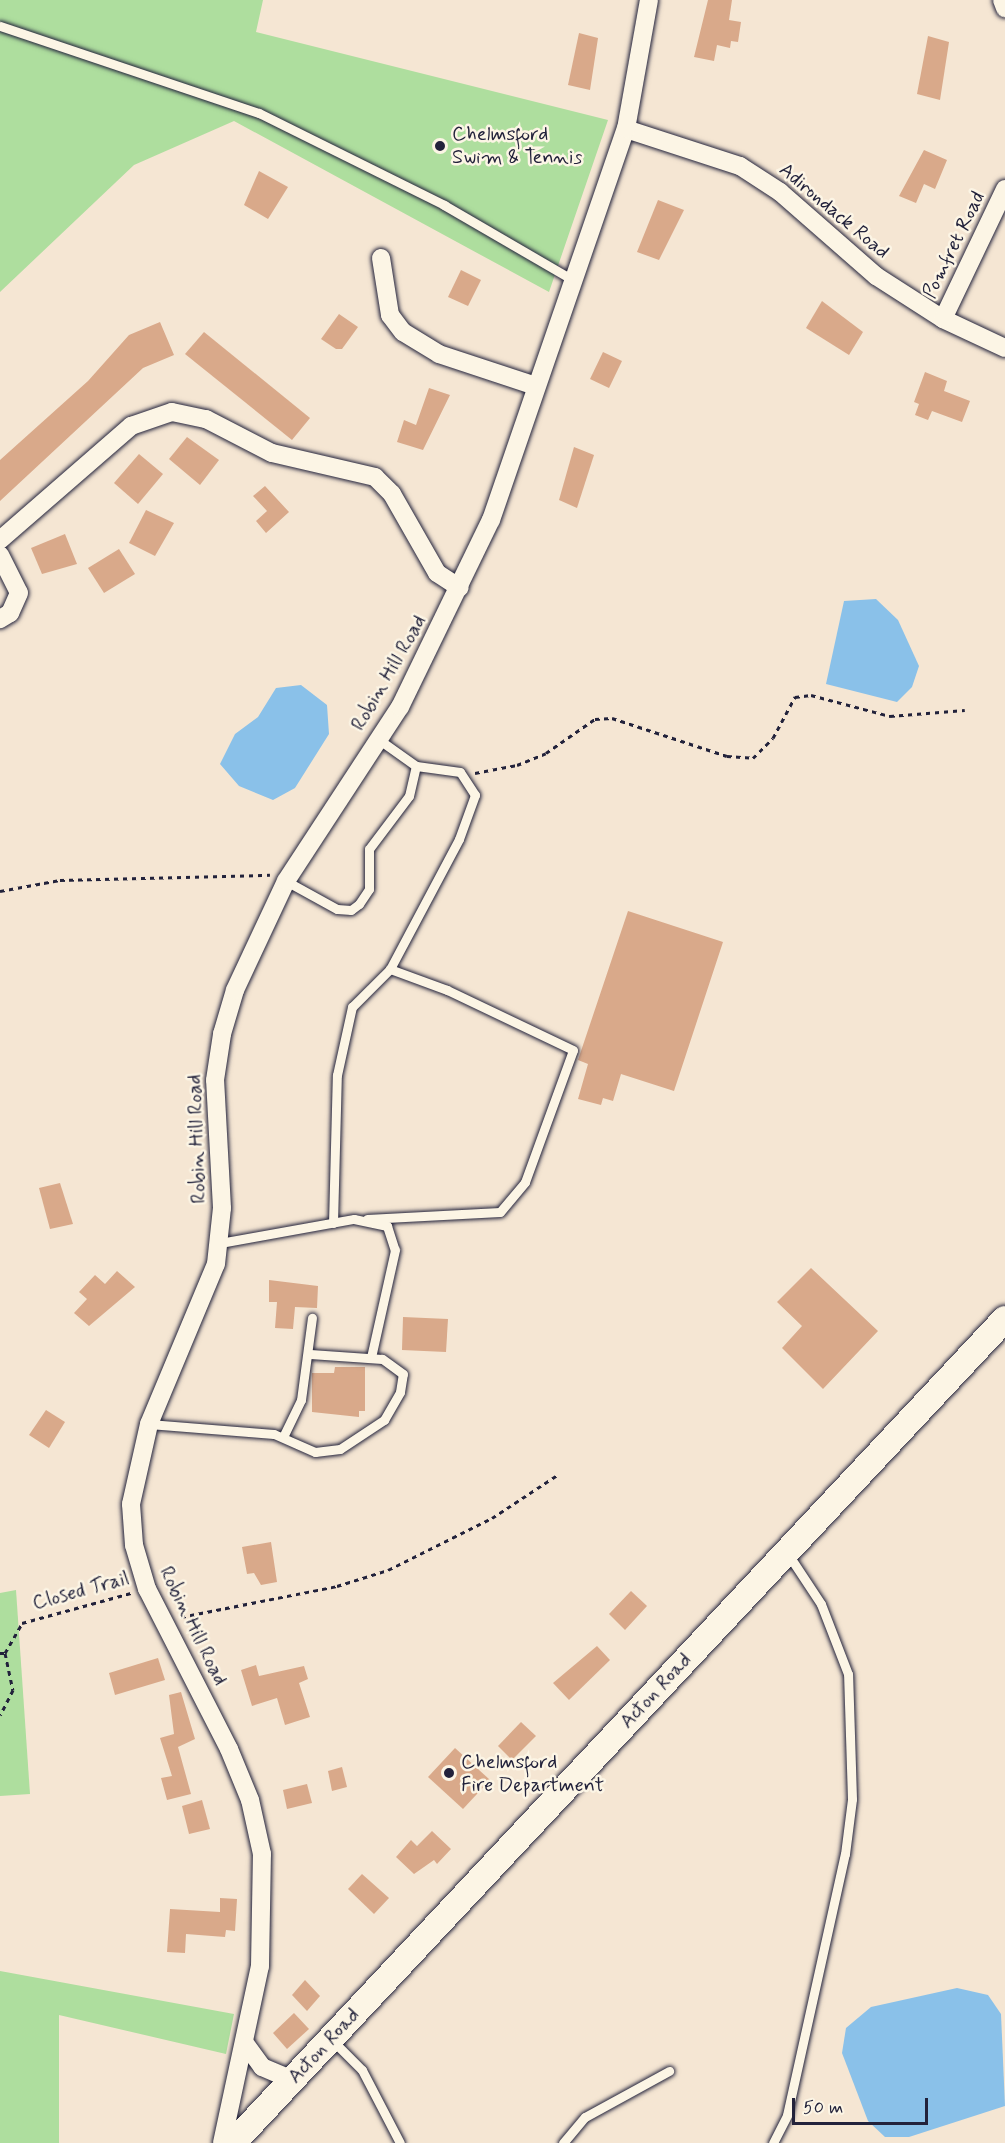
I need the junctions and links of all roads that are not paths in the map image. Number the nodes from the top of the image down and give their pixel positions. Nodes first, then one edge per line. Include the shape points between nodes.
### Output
1 (649, 0) edge
2 (1002, 0) edge
3 (1005, 6) edge
4 (0, 26) edge
5 (626, 129) junction
6 (1005, 189) edge
7 (381, 258) dead end
8 (573, 280) junction
9 (943, 319) junction
10 (1005, 348) edge
11 (536, 386) junction
12 (0, 540) edge
13 (0, 555) edge
14 (460, 588) junction
15 (0, 619) edge
16 (378, 739) junction
17 (416, 766) junction
18 (286, 881) junction
19 (390, 969) junction
20 (367, 1219) junction
21 (333, 1223) junction
22 (220, 1243) junction
23 (312, 1318) dead end
24 (1005, 1319) edge
25 (310, 1354) junction
26 (371, 1357) junction
27 (149, 1424) junction
28 (283, 1437) junction
29 (786, 1553) junction
30 (331, 2038) junction
31 (244, 2042) junction
32 (669, 2071) dead end
33 (292, 2080) junction
34 (222, 2143) edge
35 (233, 2143) edge
36 (400, 2143) edge
37 (563, 2143) edge
38 (773, 2143) edge

1 - 5 street, Robin Hill Road
2 - 3 street
4 - 8 lane via 259,113 444,205
5 - 8 street, Robin Hill Road
5 - 9 street, Adirondack Road via 721,157 754,174 876,276
6 - 9 street, Pomfret Road
7 - 11 street via 390,315 403,332 439,354
8 - 11 street, Robin Hill Road
9 - 10 street, Adirondack Road
11 - 14 street, Robin Hill Road via 503,489
12 - 14 street via 131,426 172,412 206,419 272,453 375,477 392,494 437,573
13 - 15 street via 19,593 10,613
14 - 16 street, Robin Hill Road
16 - 17 lane
16 - 18 street, Robin Hill Road
17 - 18 lane via 409,796 369,849 369,889 359,904 351,910 337,909
17 - 19 lane via 444,767 464,775 475,795 473,808
18 - 22 street, Robin Hill Road via 235,990 222,1034 215,1080
19 - 20 lane via 573,1050 525,1182 500,1212
19 - 21 lane via 352,1006 345,1031 337,1075
20 - 21 lane
20 - 26 lane via 387,1226 395,1241
21 - 22 lane
22 - 27 street, Robin Hill Road via 199,1314
23 - 25 lane
24 - 29 main road, Acton Road
25 - 26 lane
25 - 28 lane via 297,1415
26 - 28 lane via 391,1362 403,1374 400,1392 384,1420 354,1442 325,1453
27 - 28 lane
27 - 31 street, Robin Hill Road via 131,1504 134,1545 147,1589 229,1749 258,1828 265,1911
29 - 30 main road, Acton Road
29 - 38 lane via 821,1604 845,1665 853,1717 852,1787 831,1924 787,2115
30 - 33 main road, Acton Road
30 - 36 lane via 362,2070
31 - 33 street via 262,2067
31 - 34 street, Robin Hill Road
32 - 37 lane via 585,2117
33 - 35 main road, Acton Road

